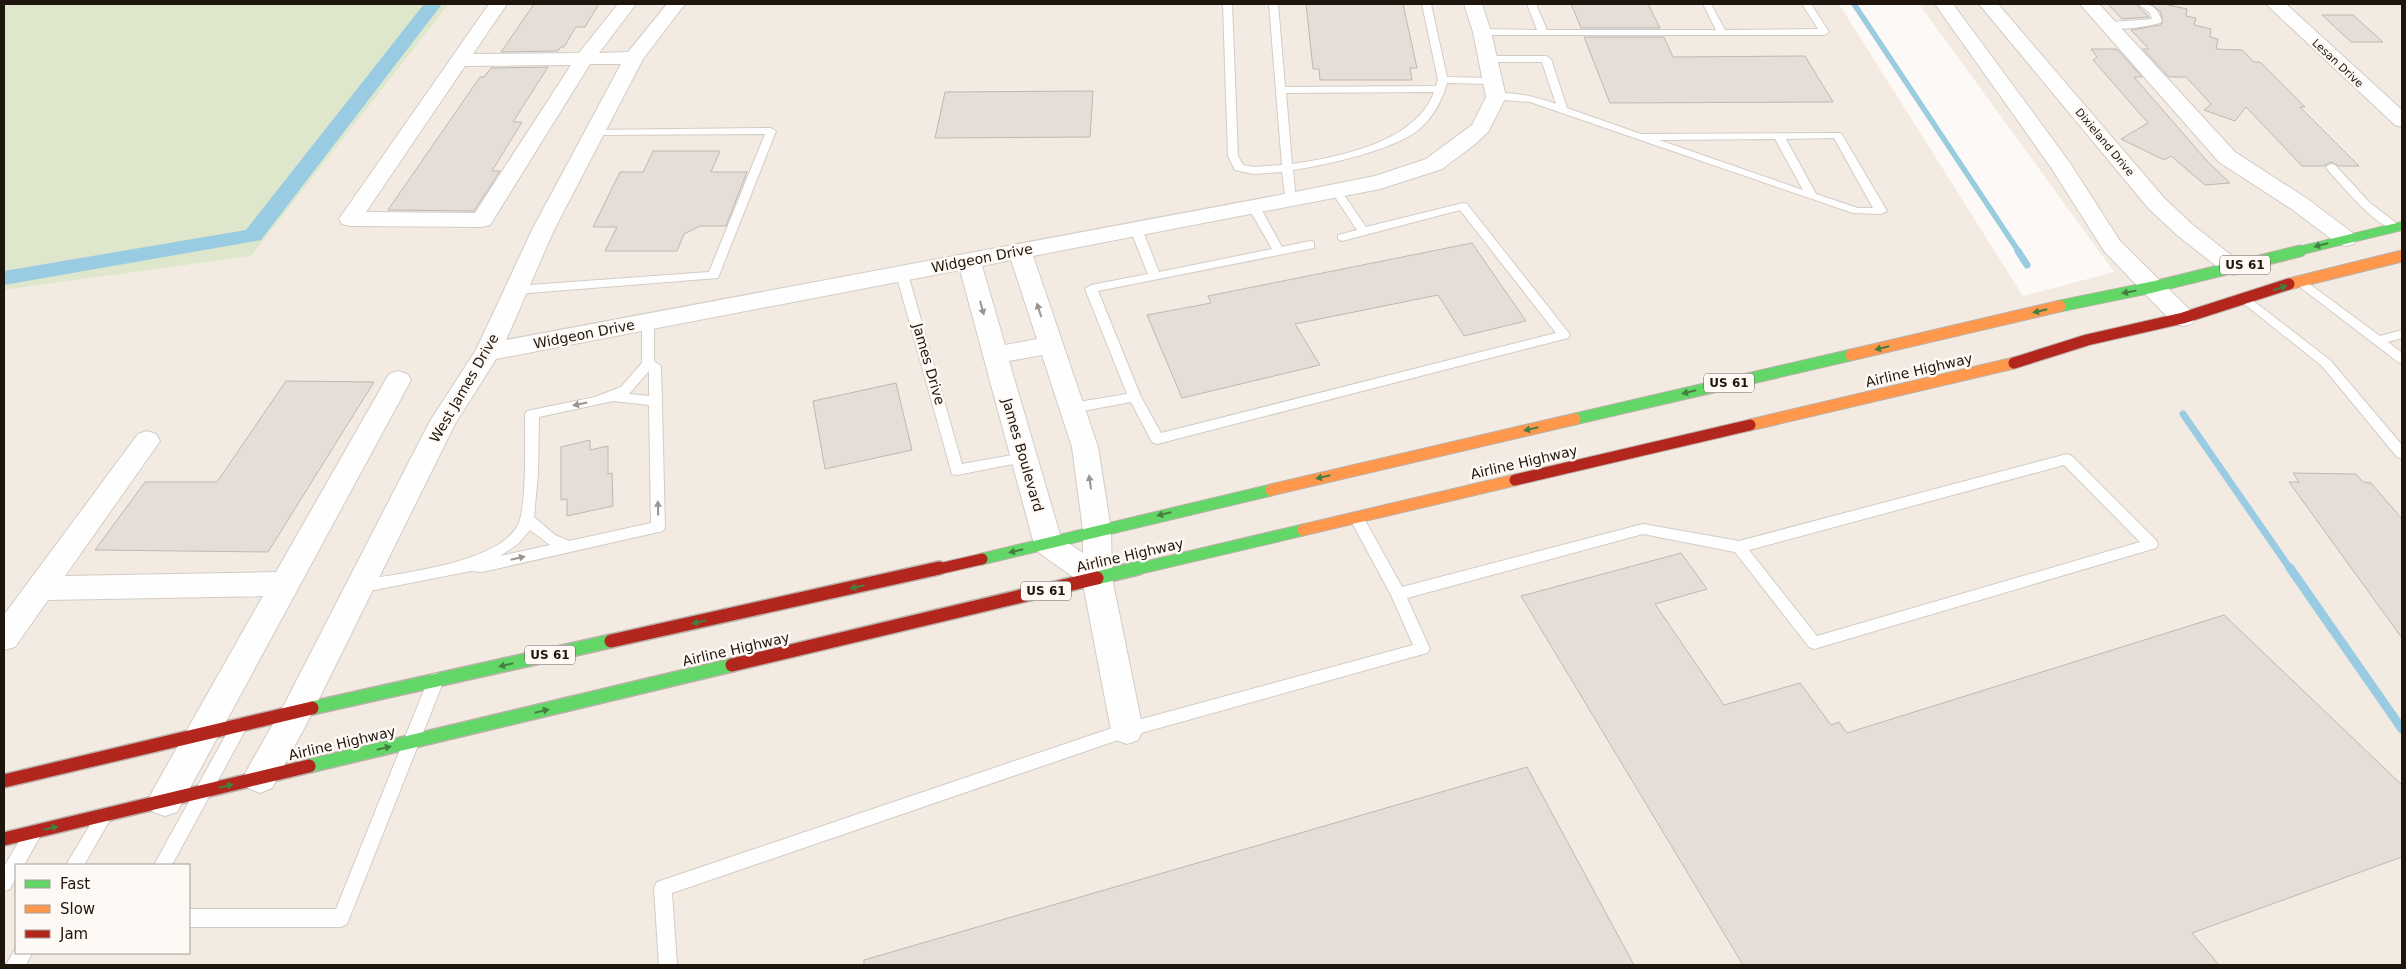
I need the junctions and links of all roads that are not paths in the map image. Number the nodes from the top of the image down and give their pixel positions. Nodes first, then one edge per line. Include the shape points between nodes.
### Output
1 (498, 4) edge
2 (627, 4) edge
3 (676, 4) edge
4 (1227, 4) edge
5 (1273, 4) edge
6 (1426, 4) edge
7 (1473, 4) edge
8 (1532, 4) edge
9 (1707, 4) edge
10 (1806, 4) edge
11 (1944, 4) edge
12 (1988, 4) edge
13 (2089, 4) edge
14 (2142, 4) edge
15 (2275, 4) edge
16 (2109, 25) junction
17 (1482, 32) junction
18 (1543, 32) junction
19 (1722, 32) junction
20 (634, 58) junction
21 (584, 59) junction
22 (1488, 59) junction
23 (459, 60) junction
24 (1442, 84) junction
25 (1494, 89) junction
26 (1280, 90) junction
27 (1563, 111) junction
28 (2402, 121) edge
29 (595, 132) junction
30 (1779, 136) junction
31 (1639, 137) junction
32 (2330, 167) dead end
33 (1287, 168) junction
34 (1336, 191) junction
35 (1812, 197) junction
36 (1290, 200) junction
37 (1254, 207) junction
38 (2398, 226) edge
39 (1136, 229) junction
40 (1364, 232) junction
41 (1342, 238) dead end
42 (2346, 239) junction
43 (1310, 245) dead end
44 (1020, 251) junction
45 (1279, 251) junction
46 (2402, 256) edge
47 (969, 261) junction
48 (2233, 268) junction
49 (902, 274) junction
50 (1155, 276) junction
51 (2300, 281) junction
52 (2153, 288) junction
53 (516, 290) junction
54 (2247, 300) junction
55 (2183, 318) junction
56 (648, 322) junction
57 (2402, 334) edge
58 (2378, 341) junction
59 (1051, 346) junction
60 (488, 352) junction
61 (995, 355) junction
62 (2402, 359) edge
63 (648, 364) junction
64 (398, 380) dead end
65 (611, 397) junction
66 (1135, 397) junction
67 (656, 401) junction
68 (1072, 408) junction
69 (147, 441) dead end
70 (2402, 454) edge
71 (1023, 458) junction
72 (1356, 517) junction
73 (528, 520) junction
74 (1097, 530) junction
75 (1048, 544) junction
76 (570, 547) junction
77 (1739, 547) junction
78 (471, 565) junction
79 (1097, 578) junction
80 (285, 584) junction
81 (359, 587) junction
82 (39, 588) junction
83 (1398, 594) junction
84 (4, 638) edge
85 (436, 680) junction
86 (297, 711) junction
87 (241, 725) junction
88 (1127, 730) junction
89 (203, 734) junction
90 (412, 742) junction
91 (260, 778) junction
92 (4, 782) edge
93 (204, 791) junction
94 (165, 801) junction
95 (105, 815) junction
96 (33, 832) junction
97 (4, 839) edge
98 (76, 864) edge
99 (164, 864) edge
100 (4, 883) edge
101 (190, 918) edge
102 (22, 954) edge
103 (15, 965) edge
104 (668, 965) edge

1 - 23 street
2 - 21 street
3 - 20 street, West James Drive
4 - 33 lane via 1233,156 1239,168 1248,172
5 - 26 lane
6 - 24 lane
7 - 17 street
8 - 18 lane
9 - 19 lane
10 - 19 lane via 1824,32
11 - 52 street via 2062,168 2112,246
12 - 48 street, Dixieland Drive via 2157,204
13 - 16 street
14 - 16 lane via 2153,10 2157,20 2135,25
15 - 28 street, Lesan Drive
16 - 42 street via 2227,157
17 - 18 lane
17 - 22 street
18 - 19 lane
20 - 21 street
20 - 29 street, West James Drive
21 - 23 street
21 - 23 street via 482,220 350,219
22 - 25 street
22 - 27 lane via 1546,59
24 - 25 lane
24 - 26 lane
24 - 33 lane via 1431,112 1406,134 1362,150
25 - 27 lane
25 - 34 street, Widgeon Drive via 1481,128 1434,164 1380,182
26 - 33 lane
27 - 31 lane
29 - 53 street, West James Drive via 543,230
29 - 53 lane via 771,131 714,276
30 - 31 lane
30 - 35 lane
30 - 35 lane via 1837,135 1882,211 1857,211
31 - 35 lane
32 - 38 lane via 2366,205
33 - 36 lane
34 - 36 street, Widgeon Drive
34 - 40 lane
36 - 37 street, Widgeon Drive
37 - 39 street, Widgeon Drive
37 - 45 lane
38 - 42 highway, US 61
39 - 44 street, Widgeon Drive
39 - 50 lane
40 - 41 lane
40 - 66 lane via 1463,206 1564,334 1156,439
42 -> 48 highway, US 61
43 - 45 lane
44 - 47 street, Widgeon Drive
59 -> 44 street
45 - 50 lane
46 - 51 highway, US 61
47 - 49 street, Widgeon Drive
47 -> 61 street, James Boulevard
48 - 52 highway, US 61
49 - 56 street, Widgeon Drive
49 - 71 lane, James Drive via 957,470
50 - 66 lane via 1091,289
54 -> 51 highway, US 61
51 - 58 lane
52 - 55 street
52 -> 74 highway, US 61 via 2088,300
53 - 60 street, West James Drive
54 - 55 highway, US 61
54 - 70 lane via 2326,363
55 - 72 highway, Airline Highway / US 61 via 2087,340 2000,367
56 - 60 street, Widgeon Drive
56 - 63 lane
57 - 58 lane
58 - 62 lane
59 - 61 street
59 - 68 street
60 - 81 street, West James Drive via 443,421
61 - 71 street, James Boulevard
63 - 65 lane via 628,389
63 - 67 lane via 656,366
64 - 80 street
65 - 67 lane
65 -> 73 lane via 532,414
66 - 68 lane
76 -> 67 lane via 658,527
74 -> 68 street via 1085,447
69 - 82 street
71 - 75 street, James Boulevard
72 - 79 highway, Airline Highway / US 61
72 - 83 lane
73 - 76 lane via 550,539
73 - 78 lane via 518,536
74 - 75 highway, US 61
74 - 79 street
75 - 79 street
75 -> 85 highway, US 61
78 -> 76 lane via 482,566
77 - 77 lane via 2067,460 2151,544 1814,643
77 - 83 lane via 1642,529
78 - 81 lane
79 - 88 street
90 -> 79 highway, Airline Highway / US 61
80 - 82 street
80 - 89 street
81 - 86 street, West James Drive
82 - 84 street
83 - 88 lane via 1422,649
85 - 86 highway, US 61
85 - 90 lane
86 - 87 highway, US 61
86 - 91 street, West James Drive
87 - 89 highway, US 61
87 - 93 lane
88 - 104 lane via 663,888
89 - 92 highway, US 61
89 - 94 street
91 -> 90 highway, Airline Highway / US 61
90 - 101 lane via 341,918
93 -> 91 highway, Airline Highway / US 61
93 - 94 highway, Airline Highway / US 61
93 - 99 lane
94 - 95 highway, Airline Highway / US 61
96 -> 95 highway, Airline Highway / US 61
95 - 98 lane
96 - 97 highway, Airline Highway / US 61
96 - 100 lane
102 - 103 lane

